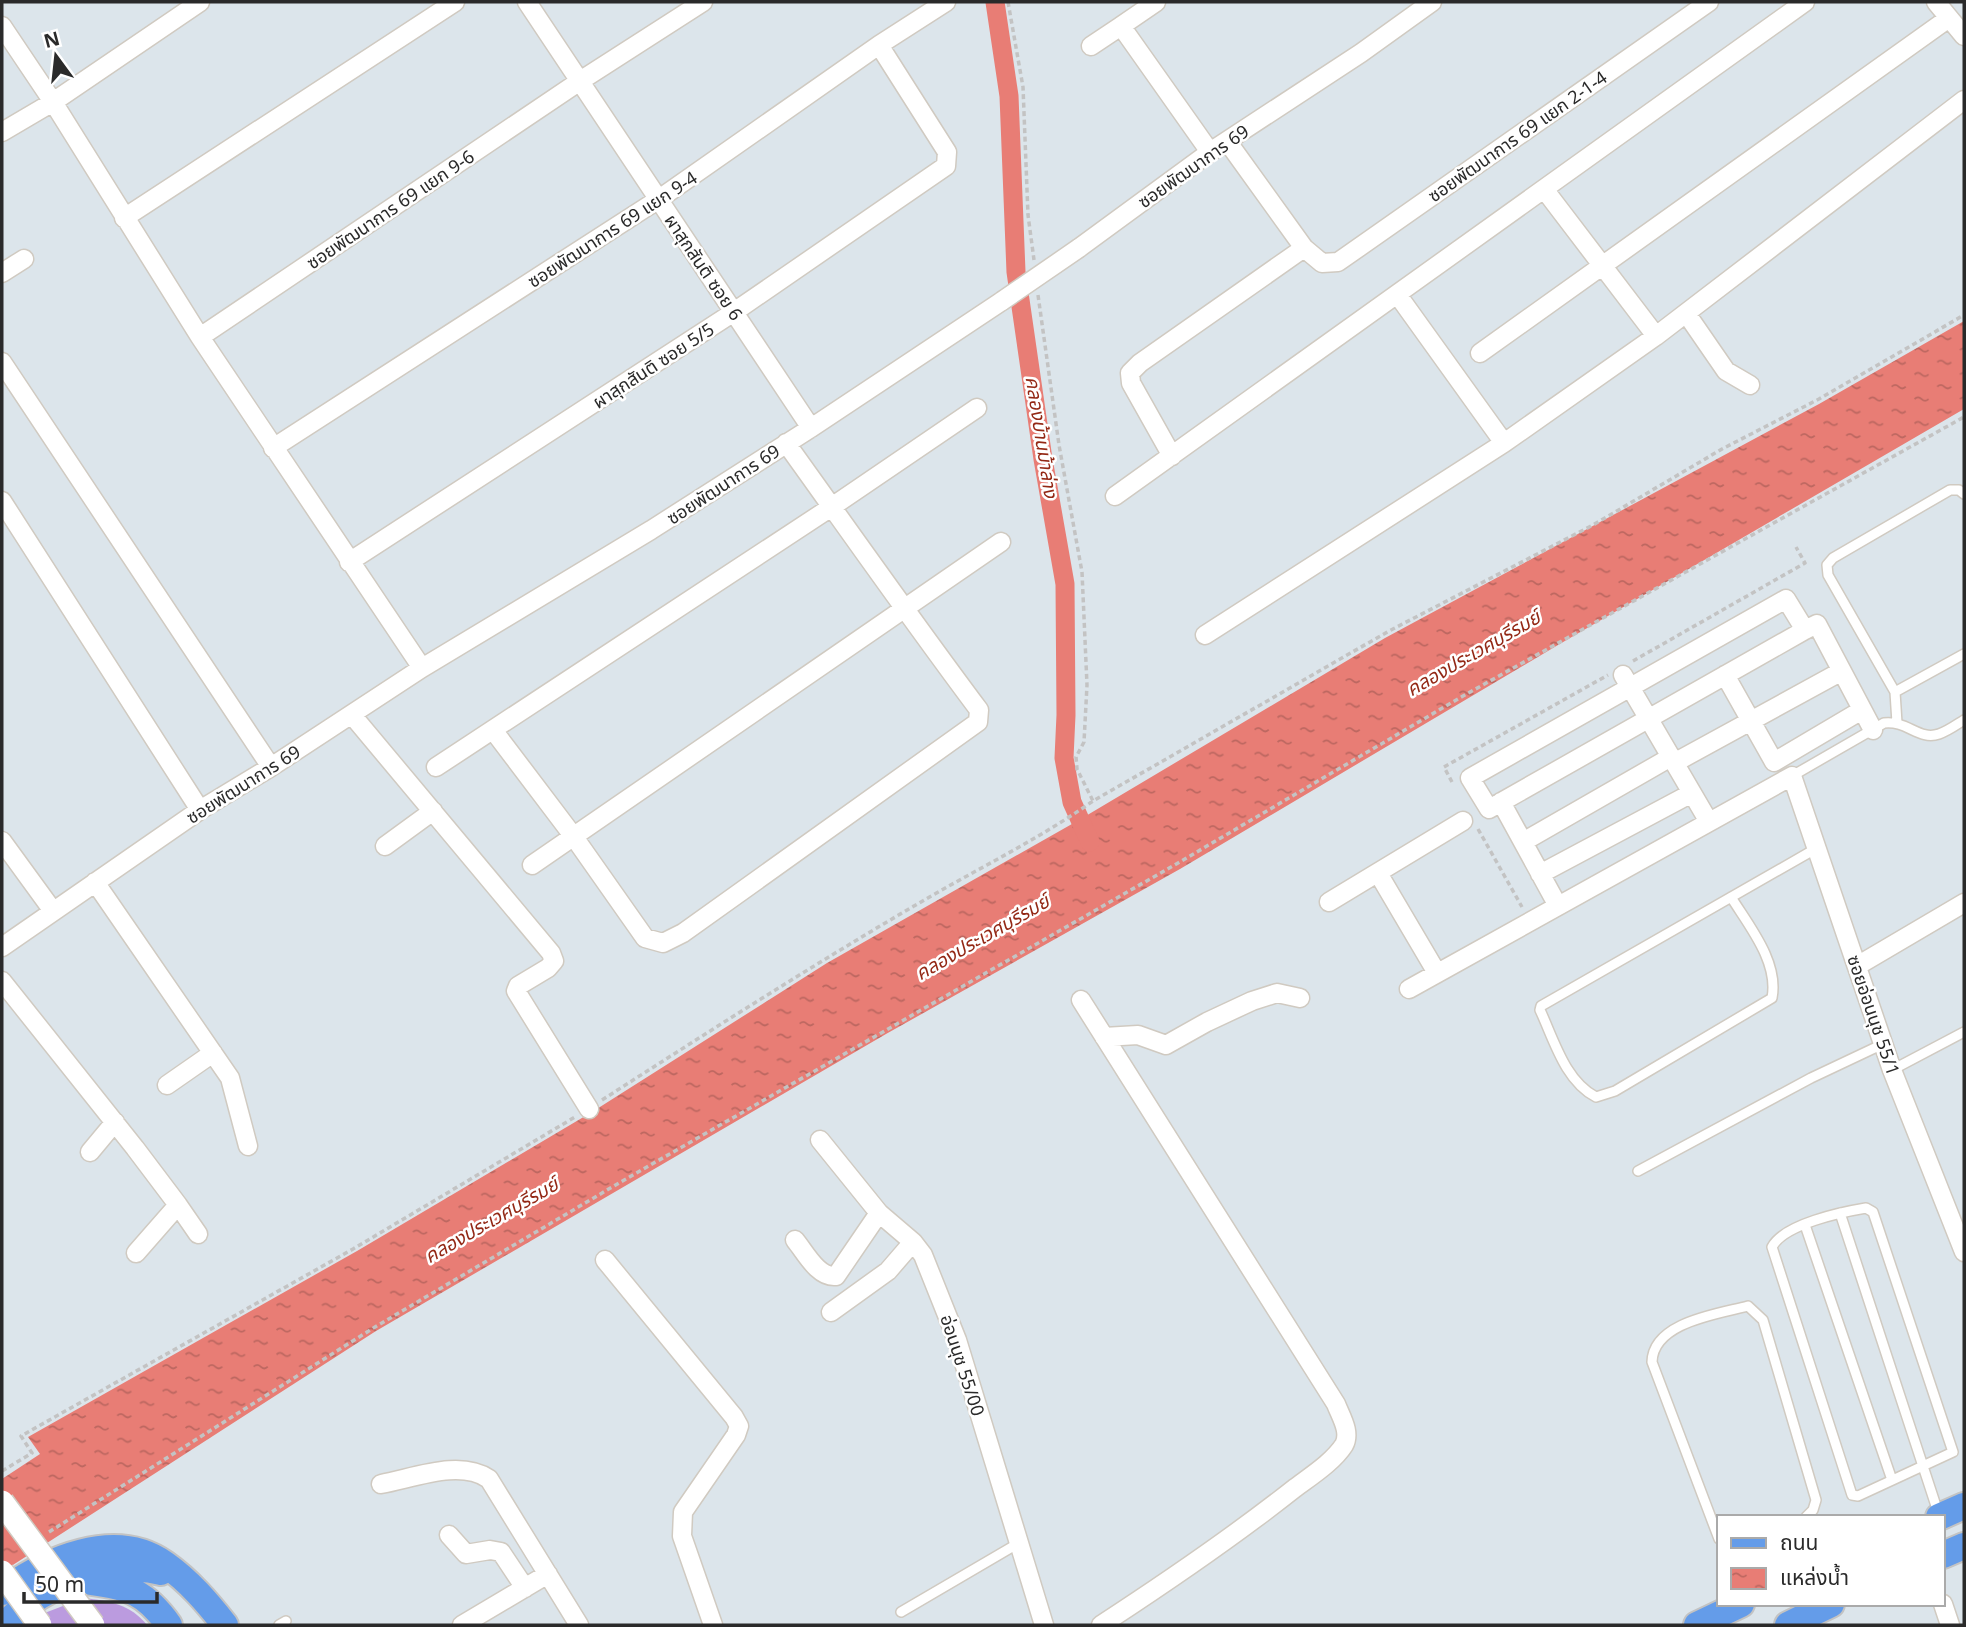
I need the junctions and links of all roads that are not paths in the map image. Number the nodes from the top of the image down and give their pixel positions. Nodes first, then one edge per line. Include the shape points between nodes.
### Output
1 (200, 2) edge
2 (455, 2) edge
3 (527, 2) edge
4 (703, 2) edge
5 (946, 2) edge
6 (1156, 2) edge
7 (1432, 2) edge
8 (1709, 2) edge
9 (1805, 2) edge
10 (1936, 2) edge
11 (1949, 18) junction
12 (2, 26) edge
13 (1121, 26) junction
14 (1964, 36) edge
15 (879, 45) junction
16 (1091, 46) dead end
17 (580, 81) junction
18 (1964, 100) edge
19 (53, 102) junction
20 (2, 132) edge
21 (1227, 141) junction
22 (1210, 152) junction
23 (1544, 189) junction
24 (659, 199) junction
25 (124, 218) junction
26 (1304, 248) junction
27 (24, 259) dead end
28 (1603, 265) junction
29 (2, 273) edge
30 (1397, 294) junction
31 (734, 312) junction
32 (1686, 313) junction
33 (1656, 336) junction
34 (200, 337) junction
35 (1480, 353) dead end
36 (2, 362) edge
37 (1750, 385) dead end
38 (977, 408) dead end
39 (811, 428) junction
40 (786, 443) junction
41 (1504, 443) junction
42 (273, 448) junction
43 (1172, 456) junction
44 (1964, 494) edge
45 (1115, 496) dead end
46 (2, 501) edge
47 (833, 506) junction
48 (1001, 542) dead end
49 (349, 562) junction
50 (904, 611) junction
51 (1805, 630) junction
52 (1205, 635) dead end
53 (1964, 654) edge
54 (422, 668) junction
55 (1842, 671) junction
56 (1725, 675) junction
57 (1626, 681) junction
58 (1895, 692) junction
59 (1862, 710) junction
60 (352, 715) junction
61 (1648, 717) junction
62 (1964, 720) edge
63 (1751, 721) junction
64 (1897, 723) junction
65 (493, 730) junction
66 (1872, 730) junction
67 (1673, 760) junction
68 (271, 767) junction
69 (436, 767) dead end
70 (1792, 776) junction
71 (1692, 793) junction
72 (1501, 802) junction
73 (200, 810) junction
74 (433, 811) junction
75 (1709, 822) junction
76 (1470, 824) road end
77 (574, 836) junction
78 (2, 841) edge
79 (1523, 842) junction
80 (385, 846) dead end
81 (1817, 848) junction
82 (532, 865) dead end
83 (1378, 873) junction
84 (1541, 874) junction
85 (95, 882) junction
86 (1731, 898) junction
87 (1329, 902) dead end
88 (1964, 903) edge
89 (1558, 906) junction
90 (53, 911) junction
91 (2, 947) edge
92 (1857, 966) junction
93 (1437, 973) junction
94 (2, 981) edge
95 (1409, 989) dead end
96 (1300, 998) dead end
97 (1081, 1000) dead end
98 (1964, 1032) edge
99 (1104, 1037) junction
100 (1884, 1044) junction
101 (213, 1054) junction
102 (1892, 1070) junction
103 (167, 1085) dead end
104 (589, 1109) road end
105 (115, 1122) junction
106 (820, 1140) dead end
107 (247, 1146) dead end
108 (90, 1152) dead end
109 (1638, 1171) dead end
110 (178, 1205) junction
111 (879, 1213) junction
112 (1840, 1213) junction
113 (1804, 1226) junction
114 (198, 1234) dead end
115 (795, 1240) dead end
116 (913, 1242) junction
117 (1964, 1252) edge
118 (136, 1253) dead end
119 (605, 1260) dead end
120 (831, 1312) dead end
121 (1923, 1466) junction
122 (1892, 1480) junction
123 (381, 1484) dead end
124 (2, 1502) edge
125 (1964, 1506) edge
126 (1808, 1515) edge
127 (1938, 1515) edge
128 (1944, 1515) edge
129 (1717, 1534) edge
130 (449, 1535) dead end
131 (1019, 1543) junction
132 (1964, 1546) edge
133 (1945, 1554) edge
134 (2, 1572) edge
135 (548, 1574) junction
136 (73, 1580) junction
137 (525, 1588) junction
138 (198, 1591) junction
139 (2, 1592) edge
140 (1737, 1606) edge
141 (1944, 1606) edge
142 (901, 1612) dead end
143 (1826, 1613) edge
144 (709, 1624) edge
145 (5, 1625) edge
146 (40, 1625) edge
147 (93, 1625) edge
148 (169, 1625) edge
149 (225, 1625) edge
150 (462, 1625) edge
151 (579, 1625) edge
152 (1044, 1625) edge
153 (1101, 1625) edge
154 (1697, 1625) edge
155 (1788, 1625) edge
156 (1950, 1625) edge

1 - 19 street
2 - 25 street
3 - 17 street, ผาสุกสันติ ซอย 6
4 - 17 street, ซอยพัฒนาการ 69 แยก 9-6
5 - 15 street, ซอยพัฒนาการ 69 แยก 9-4
6 - 13 street
7 - 21 street, ซอยพัฒนาการ 69
8 - 26 street, ซอยพัฒนาการ 69 แยก 2-1-4 via 1338,262 1322,263
9 - 23 street
10 - 11 street
11 - 14 street
11 - 28 street
12 - 19 street
13 - 16 street
13 - 22 street
15 - 24 street, ซอยพัฒนาการ 69 แยก 9-4
15 - 31 street, ผาสุกสันติ ซอย 5/5 via 947,152 946,166
17 - 24 street, ผาสุกสันติ ซอย 6
17 - 34 street, ซอยพัฒนาการ 69 แยก 9-6
18 - 32 street
19 - 20 street
19 - 25 street
21 - 22 street, ซอยพัฒนาการ 69
21 - 26 street
22 - 39 street, ซอยพัฒนาการ 69, bridge via 1079,248
23 - 28 street
23 - 30 street
24 - 31 street, ผาสุกสันติ ซอย 6
24 - 42 street, ซอยพัฒนาการ 69 แยก 9-4
25 - 34 street
26 - 43 street via 1130,373 1131,383
27 - 29 street
28 - 33 street
28 - 35 street
30 - 41 street
30 - 43 street
31 - 39 street, ผาสุกสันติ ซอย 6
31 - 49 street, ผาสุกสันติ ซอย 5/5
32 - 33 street
32 - 37 street via 1726,371
33 - 41 street
34 - 42 street
36 - 68 street
38 - 47 street
39 - 40 street, ซอยพัฒนาการ 69
40 - 47 street
40 - 54 street, ซอยพัฒนาการ 69
41 - 52 street
42 - 49 street
43 - 45 street
44 - 58 lane via 1950,490 1827,565 1828,575
46 - 73 street
47 - 50 street
47 - 65 street
48 - 50 street
49 - 54 street
50 - 77 street
50 - 77 street via 979,710 978,722 683,933 663,943 645,938
51 - 55 street via 1817,624
51 - 56 street
51 - 57 street via 1786,598
53 - 58 lane
54 - 60 street, ซอยพัฒนาการ 69
55 - 59 street
55 - 63 street
56 - 61 street
56 - 63 street
57 - 61 street
57 - 72 street via 1470,778 1489,808
58 - 64 lane
59 - 63 street via 1774,762
59 - 66 street
60 - 68 street, ซอยพัฒนาการ 69
60 - 74 street
61 - 67 street
61 - 72 street
62 - 64 lane via 1931,736
63 - 67 street
64 - 66 lane via 1884,723
65 - 69 street
65 - 77 street
66 - 70 lane
67 - 71 street
67 - 79 street
68 - 73 street, ซอยพัฒนาการ 69
70 - 75 street
70 - 81 street, ซอยอ่อนนุช 55/1
71 - 75 street
71 - 84 street
72 - 79 street
73 - 85 street, ซอยพัฒนาการ 69
74 - 80 street
74 - 104 street via 551,953 554,961 548,968 516,991
75 - 89 street
76 - 83 street
77 - 82 street
78 - 90 street
79 - 84 street
81 - 86 lane
81 - 92 street, ซอยอ่อนนุช 55/1
83 - 87 street
83 - 93 street
84 - 89 street
85 - 90 street, ซอยพัฒนาการ 69
85 - 101 street
86 - 86 lane via 1541,1006 1575,1081 1587,1093 1595,1097 1615,1091 1772,998 1772,971
88 - 92 street
89 - 93 street
90 - 91 street, ซอยพัฒนาการ 69
92 - 100 street, ซอยอ่อนนุช 55/1
93 - 95 street
94 - 105 street
96 - 99 street via 1277,993 1251,1001 1166,1045 1138,1035
97 - 99 street
98 - 102 lane
99 - 153 street via 1336,1404 1347,1433 1343,1445 1297,1487
100 - 102 street, ซอยอ่อนนุช 55/1
100 - 109 lane via 1811,1077
101 - 103 street
101 - 107 street via 230,1078
102 - 117 street, ซอยอ่อนนุช 55/1
105 - 108 street
105 - 110 street
106 - 111 street, อ่อนนุช 55/00
110 - 114 street
110 - 118 street
111 - 115 street via 836,1276 819,1270
111 - 116 street, อ่อนนุช 55/00
112 - 113 lane
112 - 121 lane
112 - 121 lane via 1866,1208 1873,1212 1949,1440 1953,1453
113 - 122 lane
113 - 122 lane via 1776,1239 1772,1247 1852,1495
116 - 120 street via 888,1271
116 - 131 street, อ่อนนุช 55/00 via 923,1255 957,1340
119 - 144 street via 739,1426 681,1523
121 - 122 lane
121 - 127 lane
123 - 135 street via 459,1470 478,1471 489,1479
124 - 147 main road, bridge
125 - 128 main road
126 - 129 lane via 1816,1500 1763,1320 1748,1306 1681,1325 1652,1351 1651,1362
130 - 137 street via 466,1554 501,1552
131 - 142 lane
131 - 152 street, อ่อนนุช 55/00
132 - 133 main road
134 - 146 main road, bridge
135 - 137 street
135 - 151 street
136 - 138 main road via 146,1568
136 - 145 main road via 40,1595
136 - 148 main road via 135,1592
137 - 150 street
138 - 139 main road via 164,1563 143,1553 116,1549 89,1550 31,1571
138 - 149 main road
140 - 154 main road
141 - 156 street
143 - 155 main road

